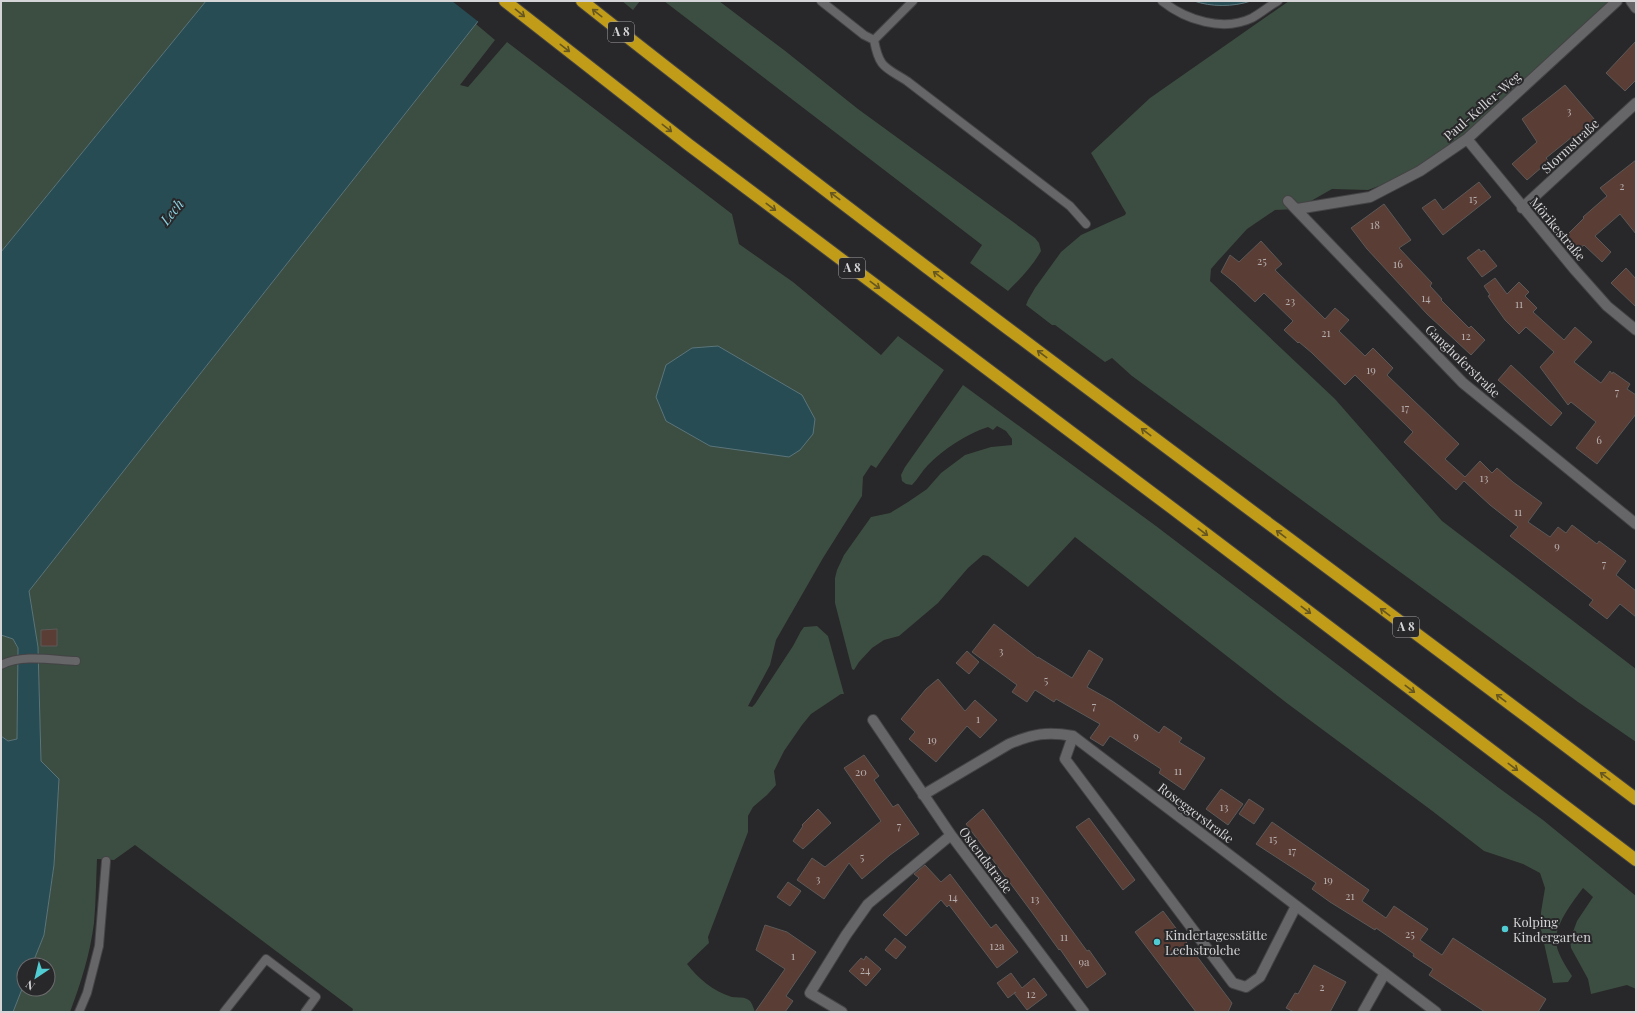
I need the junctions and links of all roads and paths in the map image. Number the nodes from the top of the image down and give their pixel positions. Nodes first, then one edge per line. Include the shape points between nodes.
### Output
1 (505, 1) edge
2 (582, 1) edge
3 (821, 1) edge
4 (913, 1) edge
5 (1162, 1) edge
6 (1278, 1) edge
7 (1618, 1) edge
8 (1631, 1) edge
9 (1636, 8) edge
10 (874, 40) junction
11 (1636, 103) edge
12 (1467, 140) junction
13 (1288, 201) dead end
14 (1522, 208) junction
15 (1297, 209) junction
16 (1086, 224) dead end
17 (1636, 330) edge
18 (1636, 524) edge
19 (76, 661) dead end
20 (1, 665) edge
21 (873, 720) dead end
22 (1073, 736) junction
23 (923, 795) junction
24 (1636, 799) edge
25 (951, 835) junction
26 (1636, 860) edge
27 (106, 861) dead end
28 (1296, 906) junction
29 (1385, 973) junction
30 (79, 1012) edge
31 (224, 1012) edge
32 (305, 1012) edge
33 (842, 1012) edge
34 (1084, 1012) edge
35 (1363, 1012) edge
36 (1436, 1012) edge

1 -> 26 highway, A 8 via 695,150
24 -> 2 highway, A 8 via 1036,350
3 - 10 lane
4 - 10 lane
5 - 6 lane via 1195,20 1232,24 1251,18
7 - 12 street, Paul-Keller-Weg
8 - 9 street
10 - 16 lane via 878,58 884,66 1070,206
11 - 14 street, Stormstraße
12 - 14 street, Mörikestraße
12 - 15 street, Paul-Keller-Weg via 1420,171 1370,197
13 - 15 street, Ganghoferstraße
14 - 17 street, Mörikestraße via 1607,306
15 - 18 street, Ganghoferstraße via 1463,382
19 - 20 lane via 11,660
21 - 23 street, Ostendstraße
22 - 23 street, Roseggerstraße via 1055,732 1023,738
22 - 28 street, Roseggerstraße
22 - 28 street via 1065,759 1234,983 1246,987 1260,976
23 - 25 street, Ostendstraße
25 - 33 street via 868,904 810,993
25 - 34 street, Ostendstraße
27 - 30 lane via 98,946 87,993
28 - 29 street, Roseggerstraße
29 - 35 street
29 - 36 street, Roseggerstraße
31 - 32 lane via 266,959 316,997

